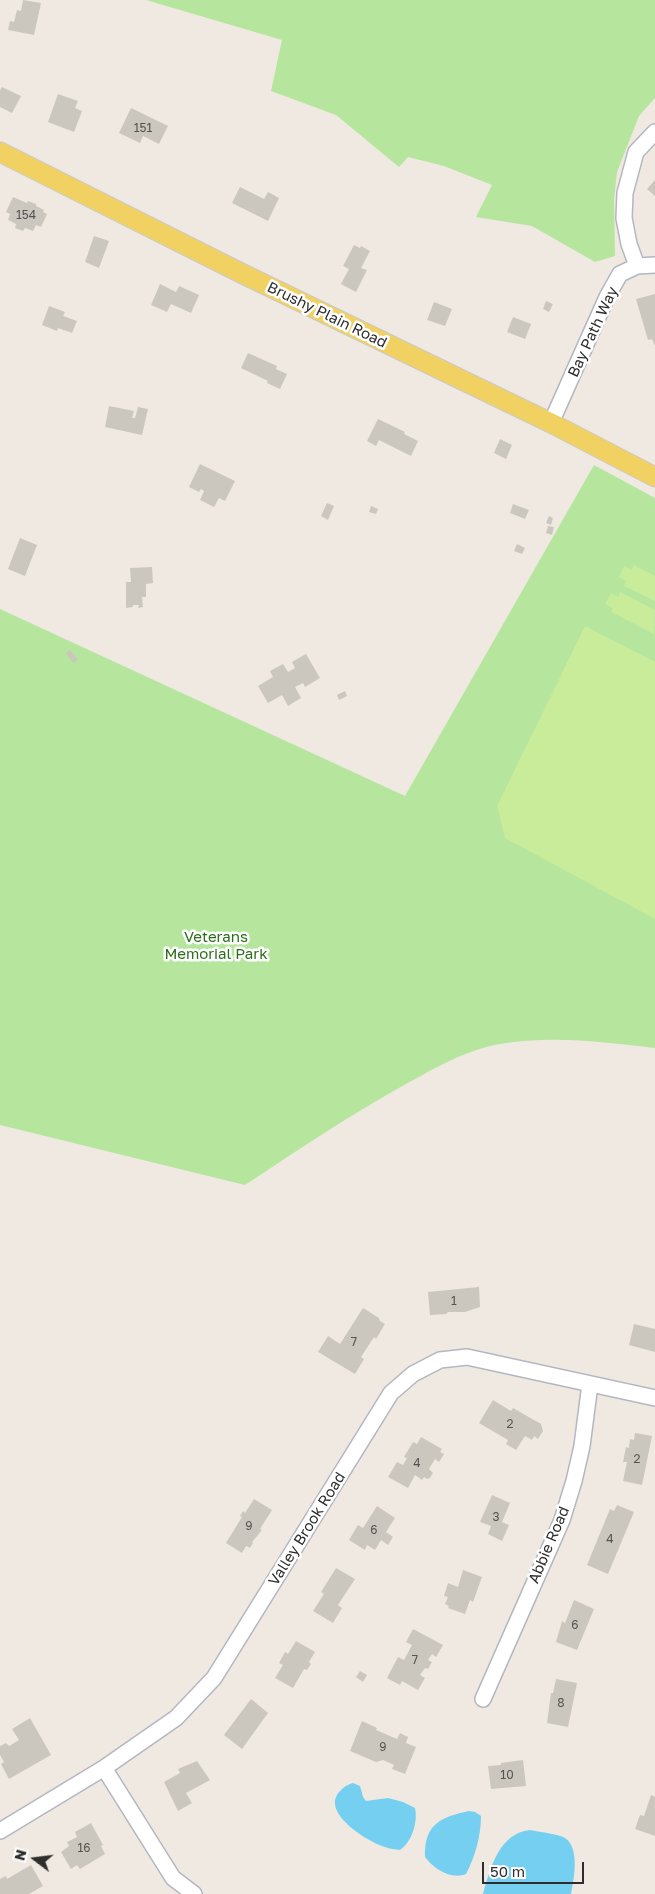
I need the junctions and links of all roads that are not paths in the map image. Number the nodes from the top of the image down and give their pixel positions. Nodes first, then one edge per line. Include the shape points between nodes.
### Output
1 (655, 132) edge
2 (0, 152) edge
3 (655, 265) edge
4 (637, 266) junction
5 (551, 423) junction
6 (655, 477) edge
7 (590, 1384) junction
8 (655, 1398) edge
9 (483, 1699) dead end
10 (104, 1768) junction
11 (0, 1831) edge
12 (194, 1894) edge

1 - 4 street via 636,152 625,193 624,218
2 - 5 main road, Brushy Plain Road
3 - 4 street
4 - 5 street, Bay Path Way via 620,274 606,297
5 - 6 main road, Brushy Plain Road
7 - 8 street, Valley Brook Road
7 - 9 street, Abbie Road via 576,1472 562,1520
7 - 10 street, Valley Brook Road via 468,1357 440,1360 413,1374 391,1393 214,1678 176,1718
10 - 11 street, Valley Brook Road
10 - 12 street via 173,1878

